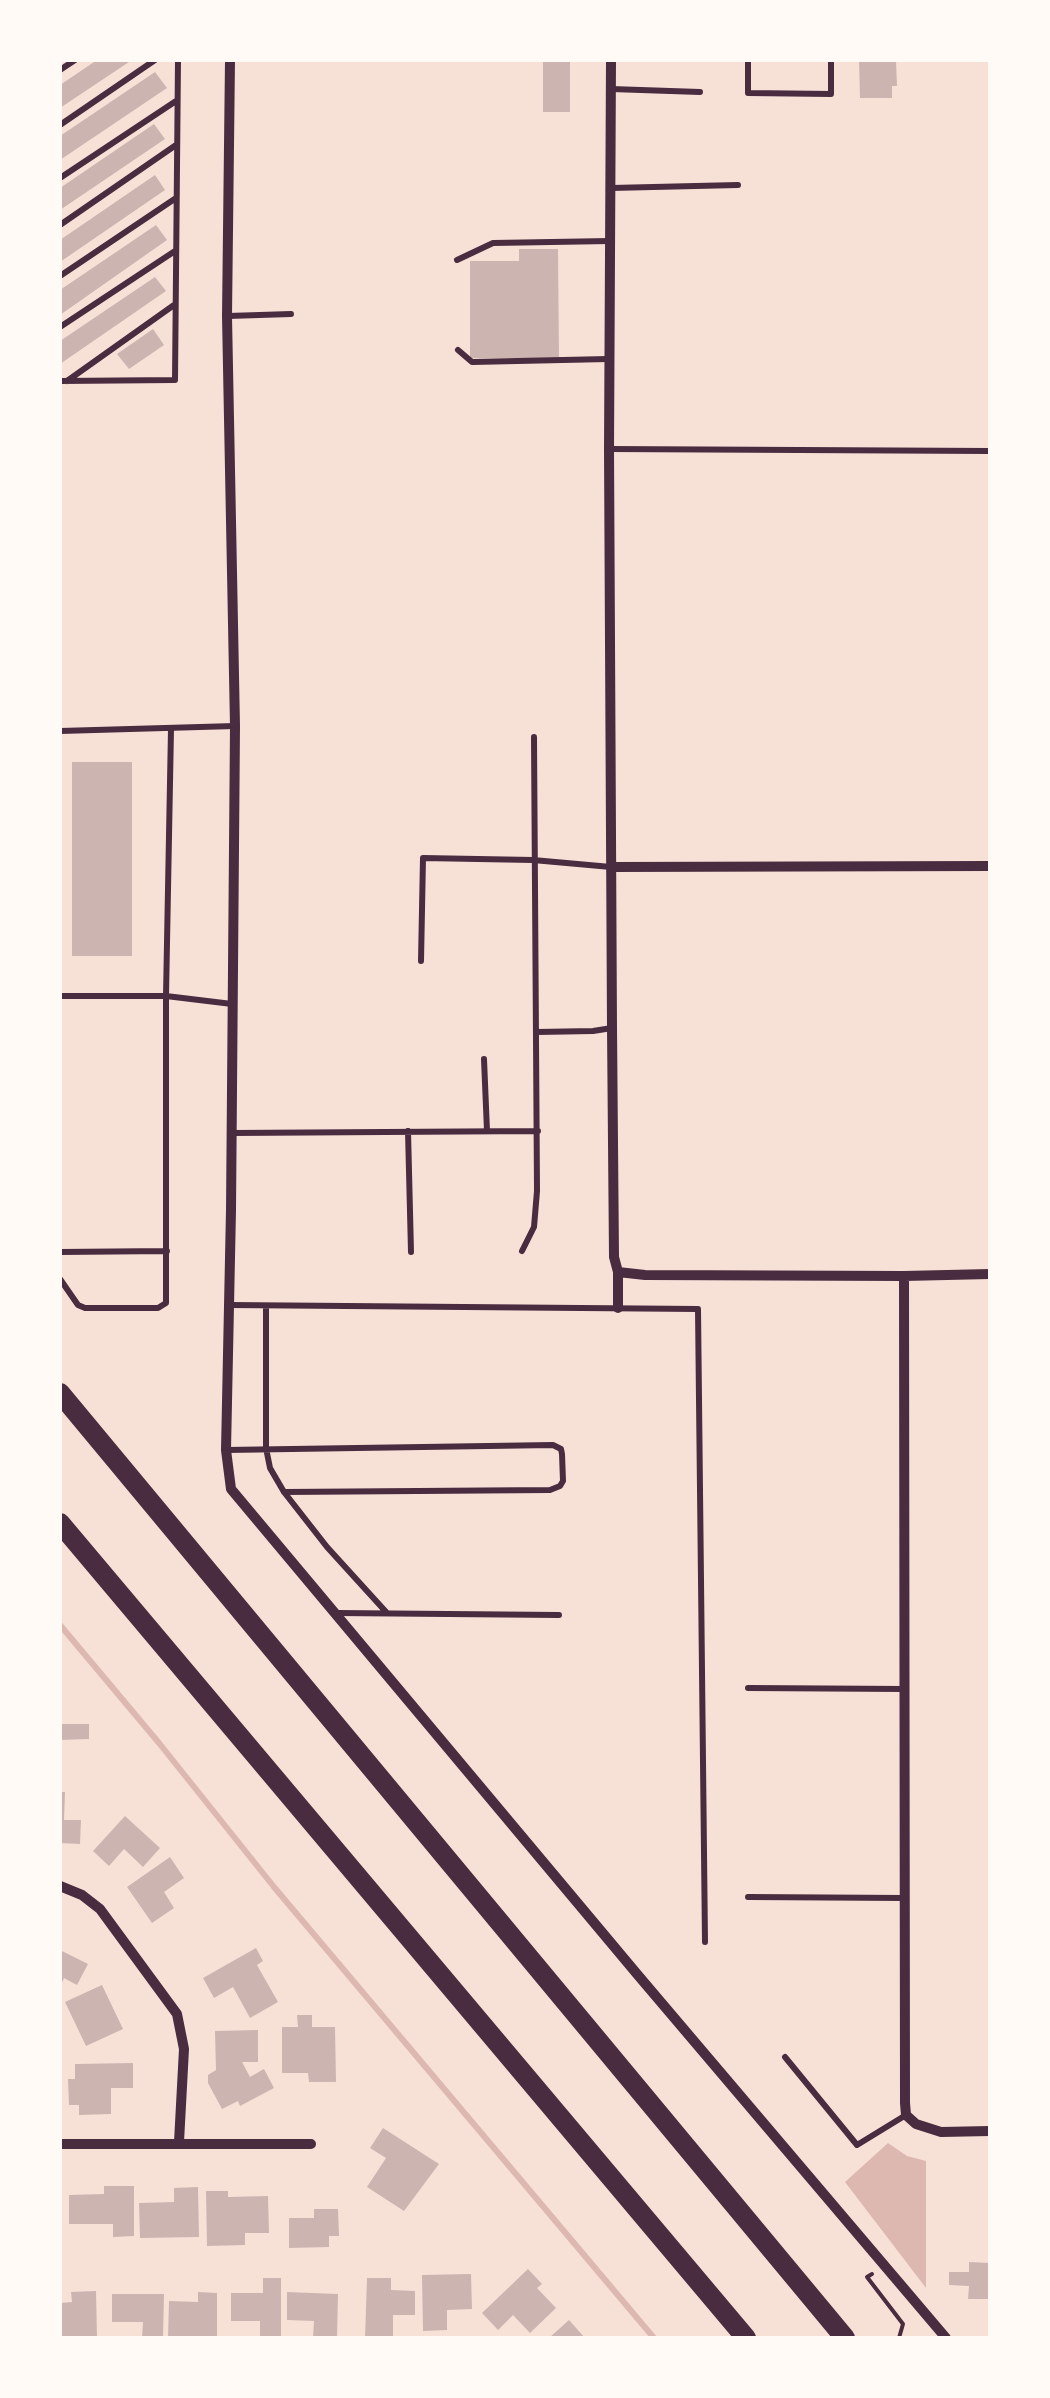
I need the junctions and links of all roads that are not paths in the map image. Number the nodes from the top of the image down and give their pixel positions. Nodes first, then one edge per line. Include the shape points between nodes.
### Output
1 (75, 60) edge
2 (155, 60) edge
3 (178, 60) edge
4 (230, 60) edge
5 (611, 60) edge
6 (748, 60) edge
7 (830, 60) edge
8 (60, 70) edge
9 (611, 89) junction
10 (700, 92) dead end
11 (178, 100) junction
12 (60, 125) edge
13 (177, 144) junction
14 (60, 178) edge
15 (738, 186) dead end
16 (611, 188) junction
17 (176, 197) junction
18 (60, 226) edge
19 (610, 241) junction
20 (176, 251) junction
21 (458, 260) dead end
22 (60, 276) edge
23 (176, 304) junction
24 (292, 314) dead end
25 (227, 316) junction
26 (60, 327) edge
27 (458, 350) dead end
28 (610, 359) junction
29 (63, 381) edge
30 (609, 449) junction
31 (990, 452) edge
32 (235, 726) junction
33 (171, 729) junction
34 (60, 730) edge
35 (534, 738) dead end
36 (533, 860) junction
37 (990, 866) edge
38 (611, 868) junction
39 (421, 961) dead end
40 (60, 996) edge
41 (166, 996) junction
42 (232, 1004) junction
43 (612, 1028) junction
44 (536, 1032) junction
45 (484, 1059) dead end
46 (487, 1131) junction
47 (538, 1131) junction
48 (408, 1132) junction
49 (231, 1133) junction
50 (166, 1251) junction
51 (522, 1251) dead end
52 (60, 1252) edge
53 (411, 1252) dead end
54 (618, 1272) junction
55 (990, 1274) edge
56 (904, 1276) junction
57 (60, 1280) edge
58 (229, 1305) junction
59 (266, 1306) junction
60 (618, 1308) junction
61 (60, 1394) edge
62 (266, 1448) junction
63 (226, 1450) junction
64 (284, 1492) junction
65 (60, 1523) edge
66 (336, 1613) junction
67 (387, 1613) junction
68 (559, 1615) dead end
69 (748, 1688) dead end
70 (904, 1689) junction
71 (60, 1886) edge
72 (748, 1897) dead end
73 (904, 1898) junction
74 (705, 1942) dead end
75 (784, 2057) dead end
76 (906, 2115) junction
77 (990, 2132) edge
78 (179, 2142) junction
79 (60, 2144) edge
80 (311, 2144) dead end
81 (746, 2338) edge
82 (845, 2338) edge
83 (946, 2338) edge

1 - 8 lane
2 - 12 lane
3 - 11 lane
4 - 25 street
5 - 9 street
6 - 7 lane via 748,93 831,94
9 - 10 lane
9 - 16 street
11 - 13 lane
11 - 14 lane
13 - 17 lane
13 - 18 lane
15 - 16 lane
16 - 19 street
17 - 20 lane
17 - 22 lane
19 - 21 lane via 493,243
19 - 28 street
20 - 23 lane
20 - 26 lane
23 - 29 lane
23 - 29 lane via 175,380
24 - 25 lane
25 - 32 street
27 - 28 lane via 472,362
28 - 30 street
30 - 31 lane
30 - 38 street
32 - 33 lane
32 - 42 street
33 - 34 lane
33 - 41 lane
35 - 36 lane
36 - 38 lane
36 - 39 lane via 423,858
36 - 44 lane
37 - 38 street
38 - 43 street
40 - 41 lane
41 - 42 lane
41 - 50 lane
42 - 49 street
43 - 44 lane
43 - 54 street
44 - 47 lane
45 - 46 lane
46 - 47 lane
46 - 48 lane
47 - 51 lane via 534,1227
48 - 49 lane
48 - 53 lane
49 - 58 street
50 - 52 lane
50 - 57 lane via 166,1303 158,1308 85,1308
54 - 56 street
54 - 60 street
55 - 56 street
56 - 70 street
58 - 59 lane
58 - 63 street
59 - 60 lane
59 - 62 lane
60 - 74 lane via 698,1309
61 - 82 highway
62 - 63 lane
62 - 64 lane
62 - 64 lane via 553,1445 562,1454 563,1481 550,1490
63 - 66 street via 231,1489
64 - 67 lane
65 - 81 highway
66 - 67 lane
66 - 83 street
67 - 68 lane
69 - 70 lane
70 - 73 street
71 - 78 street via 100,1909 176,2014 184,2049
72 - 73 lane
73 - 76 street
75 - 76 lane via 857,2146
76 - 77 street via 941,2132
78 - 79 street
78 - 80 street

